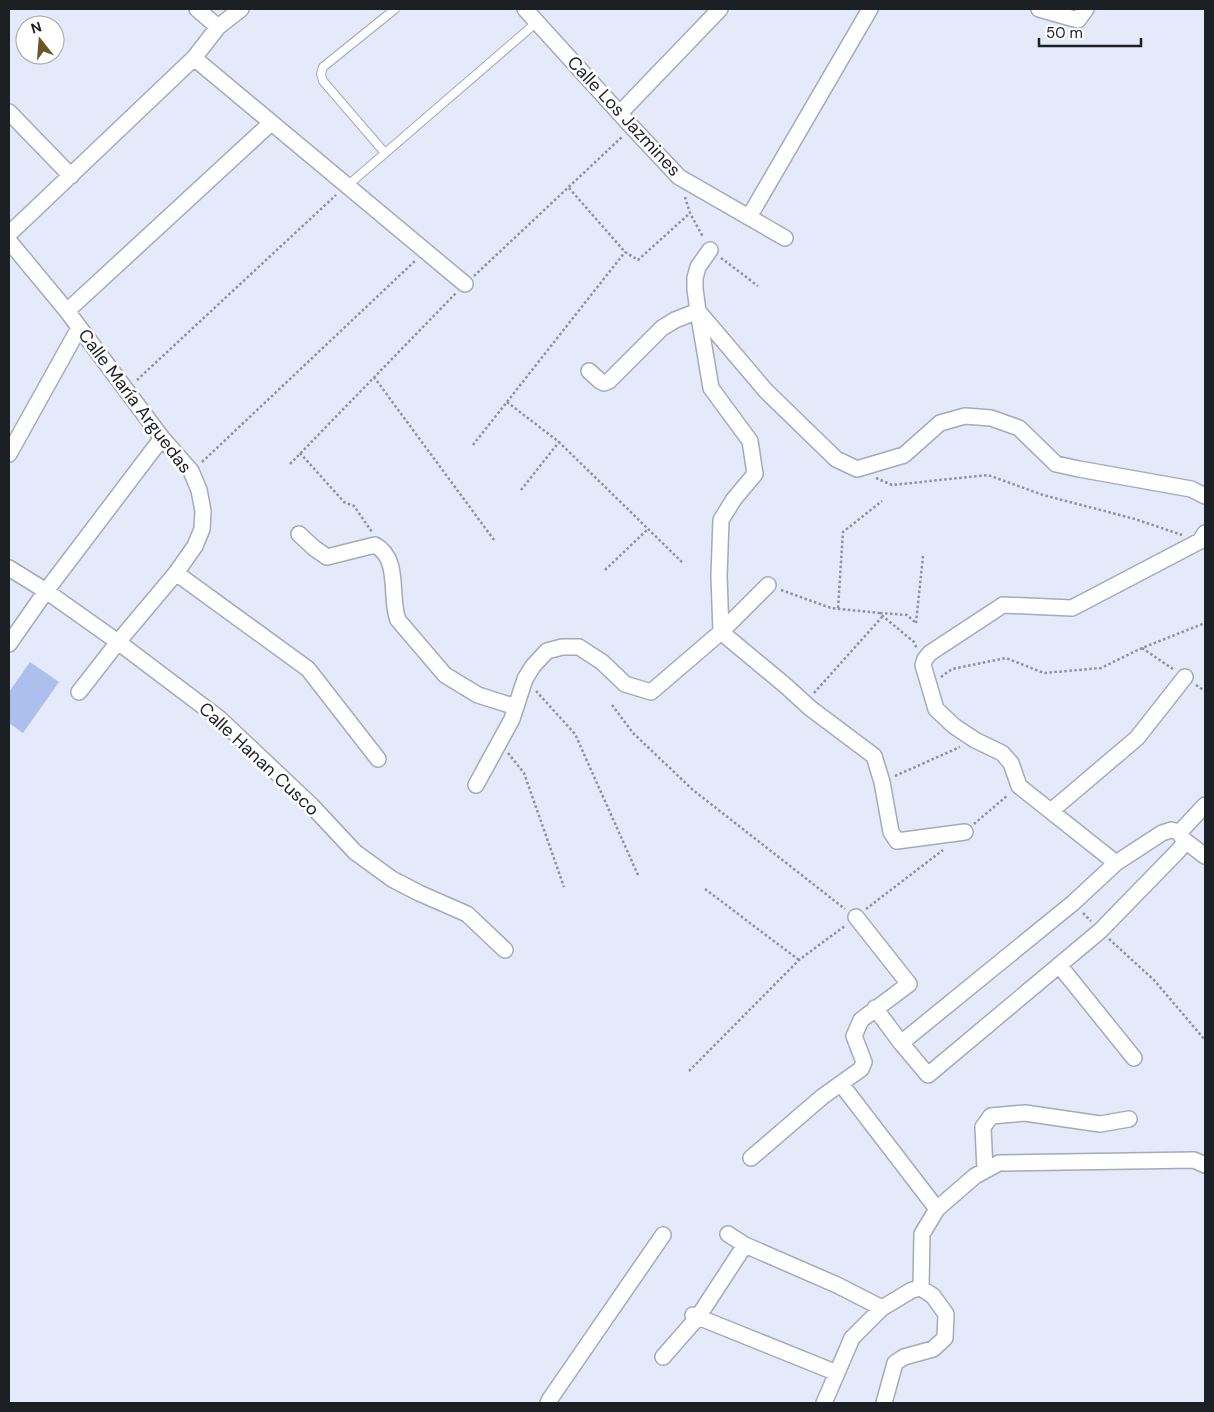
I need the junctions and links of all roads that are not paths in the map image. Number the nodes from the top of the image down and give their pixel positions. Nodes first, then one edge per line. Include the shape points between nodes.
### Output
1 (197, 9) edge
2 (241, 9) edge
3 (395, 9) edge
4 (525, 9) edge
5 (720, 9) edge
6 (870, 9) edge
7 (1039, 9) edge
8 (1082, 14) edge
9 (538, 22) junction
10 (218, 27) junction
11 (194, 58) junction
12 (9, 112) edge
13 (620, 113) junction
14 (271, 123) junction
15 (385, 153) junction
16 (71, 176) junction
17 (347, 186) junction
18 (749, 217) junction
19 (9, 234) edge
20 (785, 238) dead end
21 (9, 242) edge
22 (710, 250) dead end
23 (465, 284) dead end
24 (67, 311) junction
25 (698, 311) junction
26 (80, 328) junction
27 (589, 371) dead end
28 (162, 438) junction
29 (9, 454) edge
30 (1205, 496) edge
31 (299, 534) dead end
32 (1203, 537) edge
33 (9, 568) edge
34 (176, 574) junction
35 (768, 585) road end
36 (46, 591) junction
37 (721, 632) junction
38 (9, 641) edge
39 (118, 642) junction
40 (1185, 678) dead end
41 (79, 692) dead end
42 (516, 707) junction
43 (378, 759) dead end
44 (476, 785) dead end
45 (1205, 805) edge
46 (1051, 811) junction
47 (965, 832) dead end
48 (1182, 837) junction
49 (1205, 856) edge
50 (1116, 863) junction
51 (856, 917) road end
52 (505, 950) dead end
53 (1059, 965) junction
54 (875, 1008) junction
55 (901, 1043) junction
56 (1134, 1058) dead end
57 (841, 1084) junction
58 (1129, 1119) dead end
59 (751, 1158) dead end
60 (1205, 1165) edge
61 (985, 1170) junction
62 (937, 1210) junction
63 (728, 1234) dead end
64 (663, 1235) dead end
65 (746, 1245) junction
66 (921, 1288) junction
67 (882, 1308) junction
68 (695, 1316) junction
69 (663, 1357) dead end
70 (837, 1373) junction
71 (548, 1403) edge
72 (824, 1403) edge
73 (884, 1403) edge

1 - 10 street
2 - 10 street
3 - 15 lane via 323,67 321,74 323,81
4 - 9 street, Calle Los Jazmines
5 - 13 street
6 - 18 street
7 - 8 street
9 - 13 street, Calle Los Jazmines
9 - 15 lane
10 - 11 street
11 - 14 street
11 - 16 street
12 - 16 street
13 - 18 street, Calle Los Jazmines via 679,177
14 - 17 street
14 - 24 street
15 - 17 lane
16 - 19 street
17 - 23 street
18 - 20 street, Calle Los Jazmines
21 - 24 street, Calle María Arguedas
22 - 25 street via 698,267 695,289
24 - 26 street, Calle María Arguedas
25 - 27 street via 662,328 609,381 600,381
25 - 30 street via 766,391 836,459 857,469 904,455 940,423 966,416 991,418 1019,428 1056,464 1191,489
25 - 37 street via 711,388 750,441 755,474 720,520
26 - 28 street, Calle María Arguedas
26 - 29 street
28 - 34 street, Calle María Arguedas via 192,472 203,512 202,529 195,546
28 - 36 street
31 - 42 street via 327,557 375,545 382,548 392,568 398,620 445,675 478,695
32 - 46 street via 1072,608 1003,605 925,659 923,665 936,709 954,726 1002,753 1012,763 1019,786
33 - 36 street, Calle Hanan Cusco
34 - 39 street, Calle María Arguedas
34 - 43 street via 308,670
35 - 37 street
36 - 38 street
36 - 39 street, Calle Hanan Cusco
37 - 42 street via 651,692 625,684 602,662 579,647 547,651 525,679
37 - 47 street via 874,756 891,832 897,841
39 - 41 street, Calle María Arguedas
39 - 52 street, Calle Hanan Cusco via 220,719 312,806 355,852 419,893 467,914
40 - 46 street via 1137,738
42 - 44 street
45 - 48 street
46 - 50 street
48 - 49 street
48 - 50 street via 1171,830 1166,831
48 - 53 street via 1183,845 1178,851 1100,930
50 - 55 street via 1073,903
51 - 54 street via 909,984
53 - 55 street via 928,1076
53 - 56 street
54 - 55 street
54 - 57 street via 861,1020 854,1036 864,1062 861,1069
57 - 59 street
57 - 62 street
58 - 61 street via 1100,1124 1025,1113 991,1116 982,1128
60 - 61 street via 1194,1160 999,1163
61 - 62 street
62 - 66 street via 922,1234
63 - 65 street
64 - 71 street
65 - 67 street
65 - 68 street
66 - 67 street
66 - 73 street via 933,1296 946,1314 945,1338 933,1349 904,1357 895,1363
67 - 70 street via 852,1338
68 - 69 street
68 - 70 street
70 - 72 street

